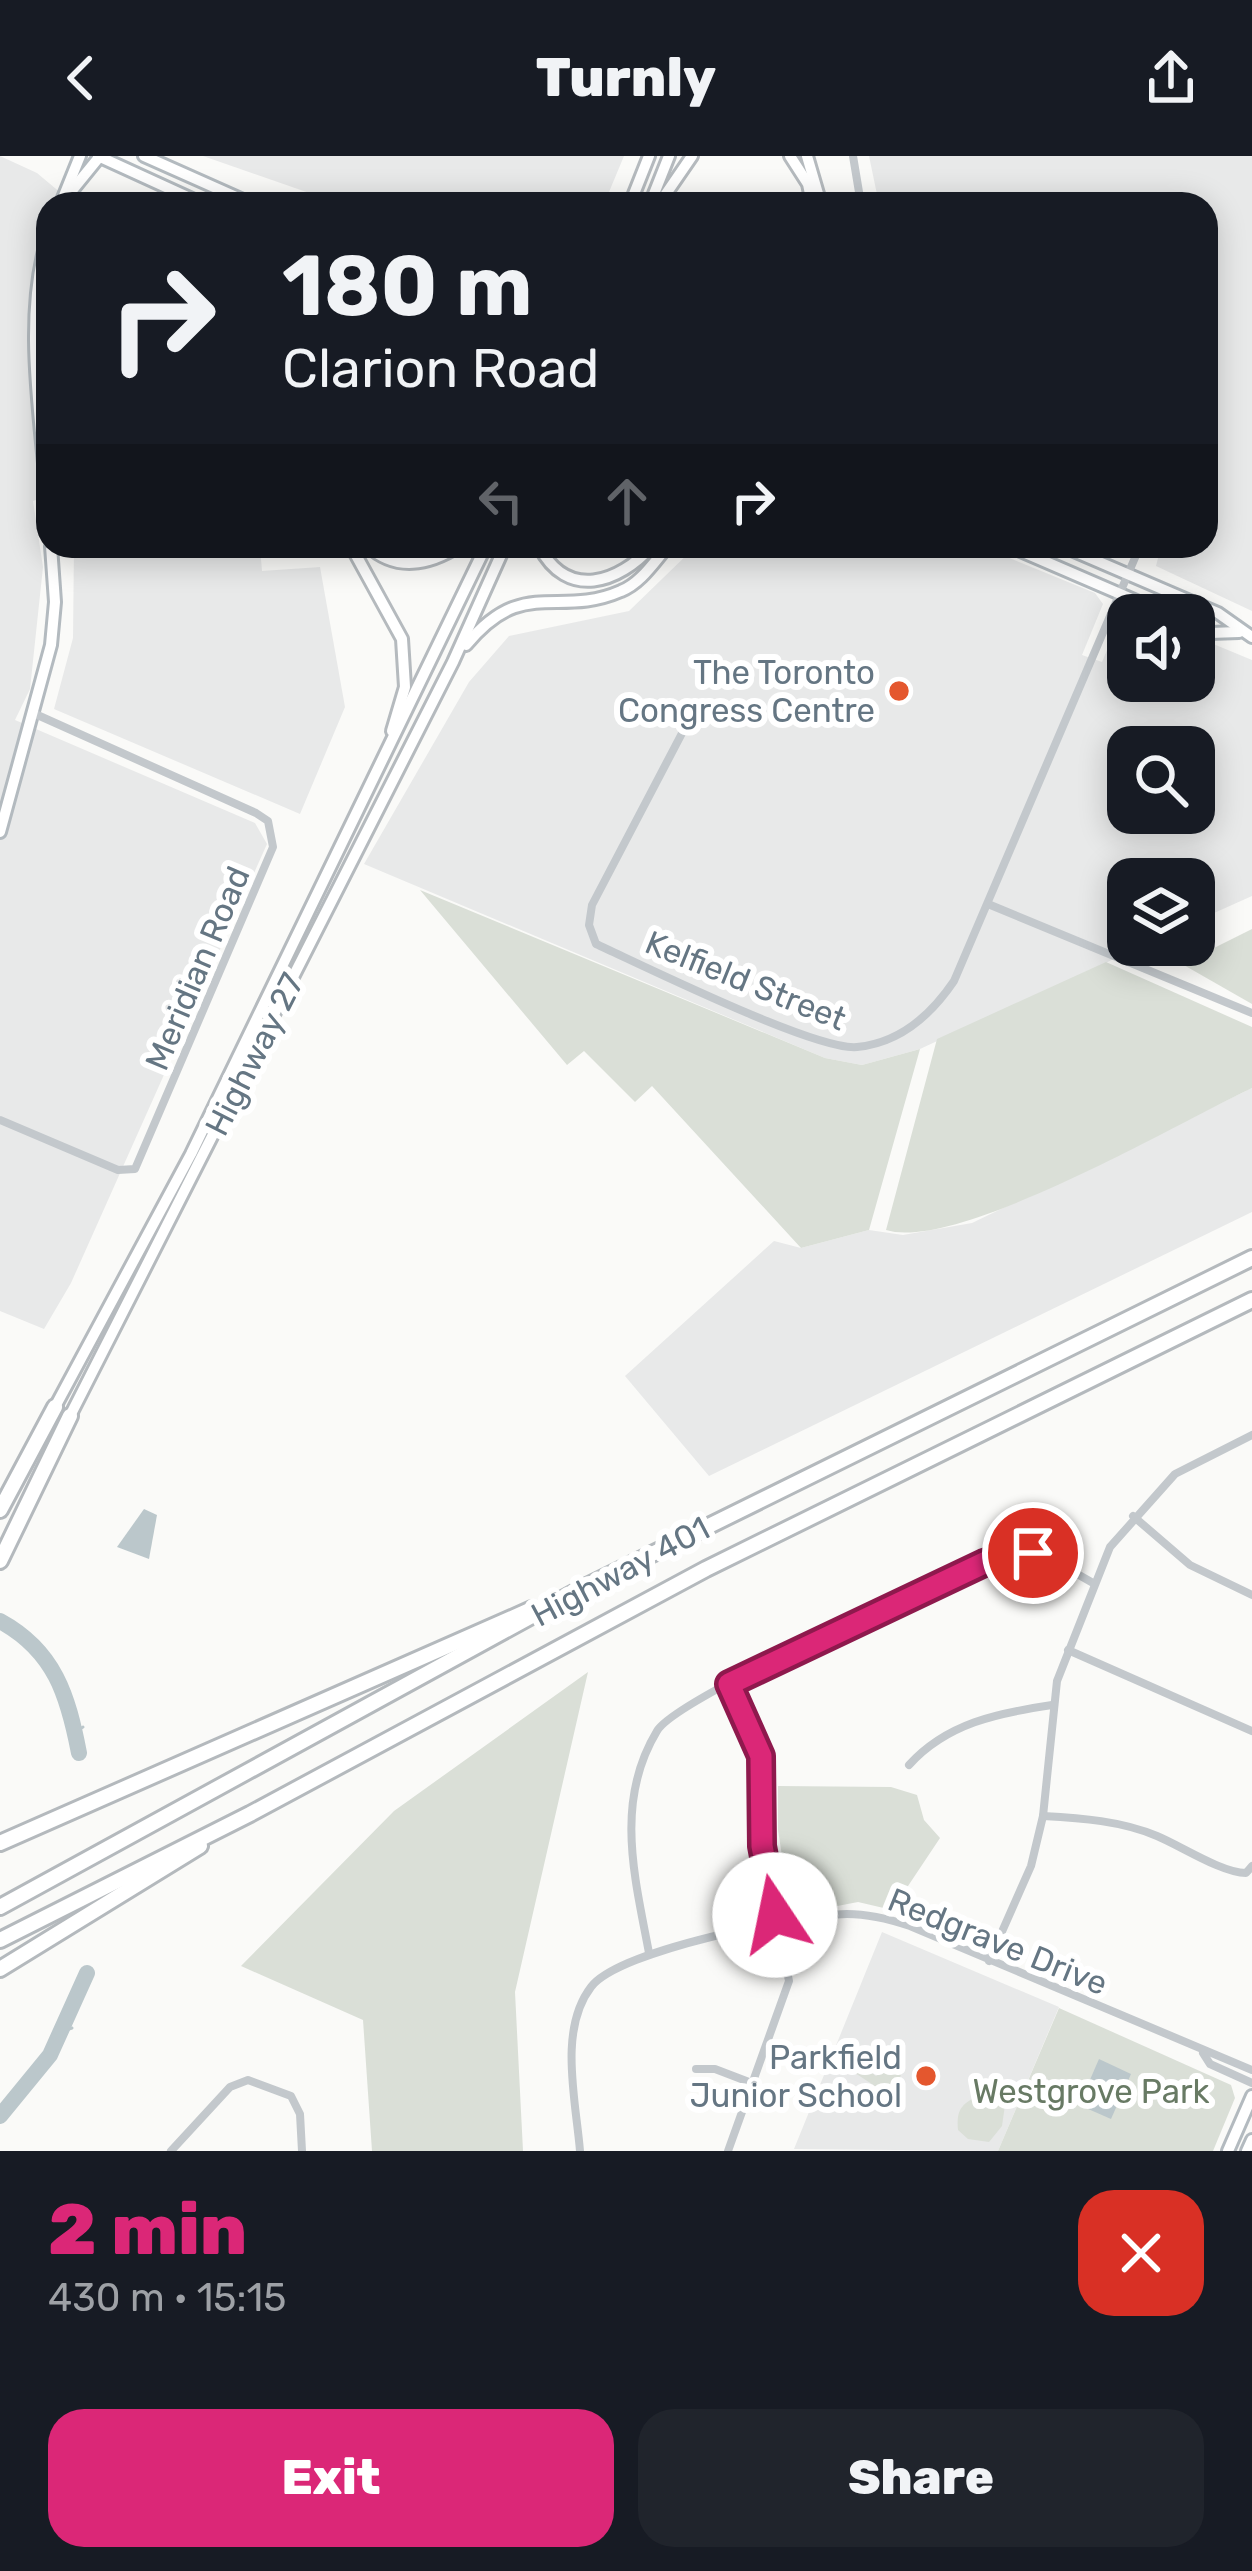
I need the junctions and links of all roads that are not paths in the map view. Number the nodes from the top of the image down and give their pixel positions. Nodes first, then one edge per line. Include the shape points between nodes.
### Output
1 (80, 156) edge
2 (99, 156) edge
3 (144, 156) edge
4 (649, 156) edge
5 (669, 156) edge
6 (692, 156) edge
7 (790, 156) edge
8 (807, 156) edge
9 (853, 156) edge
10 (65, 192) edge
11 (70, 192) edge
12 (177, 192) edge
13 (225, 192) edge
14 (633, 192) edge
15 (655, 192) edge
16 (667, 192) edge
17 (810, 192) edge
18 (818, 192) edge
19 (859, 192) edge
20 (52, 558) edge
21 (358, 558) edge
22 (386, 558) edge
23 (437, 558) edge
24 (480, 558) edge
25 (500, 558) edge
26 (549, 558) edge
27 (638, 558) edge
28 (657, 558) edge
29 (1037, 558) edge
30 (1091, 558) edge
31 (1135, 558) edge
32 (1129, 574) junction
33 (1120, 594) joint
34 (1107, 625) edge
35 (1215, 633) edge
36 (1246, 634) edge
37 (453, 662) junction
38 (33, 713) junction
39 (691, 718) dead end
40 (388, 748) junction
41 (0, 832) edge
42 (988, 904) junction
43 (1252, 1013) edge
44 (0, 1120) edge
45 (1252, 1255) edge
46 (1252, 1300) edge
47 (55, 1407) joint
48 (70, 1416) joint
49 (1252, 1436) edge
50 (0, 1510) edge
51 (1132, 1516) junction
52 (0, 1561) edge
53 (1094, 1583) junction
54 (581, 1589) junction
55 (1252, 1595) edge
56 (1068, 1650) junction
57 (729, 1684) junction
58 (1052, 1705) junction
59 (1252, 1732) edge
60 (909, 1766) dead end
61 (250, 1814) junction
62 (1043, 1816) junction
63 (0, 1843) edge
64 (1252, 1866) edge
65 (0, 1907) edge
66 (777, 1925) junction
67 (0, 1940) edge
68 (650, 1953) junction
69 (989, 1961) junction
70 (0, 1969) edge
71 (1202, 2052) junction
72 (697, 2069) dead end
73 (1252, 2070) edge
74 (749, 2082) junction
75 (1252, 2083) edge
76 (1252, 2096) edge
77 (1252, 2140) edge
78 (171, 2151) edge
79 (302, 2151) edge
80 (580, 2151) edge
81 (728, 2151) edge
82 (1228, 2151) edge
83 (1247, 2151) edge

1 - 10 main road
2 - 11 main road
2 - 12 main road
3 - 13 main road
4 - 14 main road
5 - 15 main road
6 - 16 main road
7 - 17 main road
8 - 18 main road
9 - 19 street
20 - 38 main road via 55,620
21 - 40 main road via 405,654
22 - 23 main road
24 - 40 main road, Highway 27
25 - 37 main road, Highway 27
26 - 27 main road via 590,583 616,578
28 - 37 main road via 618,593 532,600 500,612
29 - 33 main road
30 - 32 main road
31 - 32 street, Kelfield Street
32 - 33 street, Kelfield Street
32 - 36 main road
34 - 42 street, Kelfield Street
35 - 36 main road
37 - 48 main road, Highway 27
38 - 41 main road
38 - 44 street, Meridian Road via 268,820 274,841 139,1165 118,1170
39 - 42 street, Kelfield Street via 592,905 596,944 854,1048 891,1038 933,1010
40 - 47 main road, Highway 27 via 190,1154
42 - 43 street
45 - 54 highway, Highway 401
46 - 61 highway, Highway 401 via 706,1569
47 - 50 highway, Highway 27
48 - 52 highway, Highway 27
49 - 51 street via 1175,1474
51 - 53 street
51 - 55 street via 1190,1565
53 - 56 street
53 - 57 street via 1044,1555 1006,1554
54 - 63 highway
54 - 65 highway, Highway 401
56 - 58 street
56 - 59 street
57 - 66 street via 761,1756 762,1846
57 - 68 street via 664,1720 647,1750 628,1836
58 - 60 street via 984,1717 927,1746
58 - 62 street
61 - 67 highway, Highway 401
61 - 70 highway
62 - 64 street via 1127,1826 1239,1874
62 - 69 street via 1031,1866
66 - 68 street, Redgrave Drive
66 - 69 street, Redgrave Drive via 871,1915
66 - 74 street via 788,1992
68 - 80 street, Redgrave Drive via 618,1964 580,2007 572,2042
69 - 71 street, Redgrave Drive
71 - 73 street, Redgrave Drive
71 - 75 street, Redgrave Drive
72 - 74 street
74 - 81 street
76 - 82 main road
77 - 83 main road
78 - 79 street via 230,2087 248,2080 291,2096

